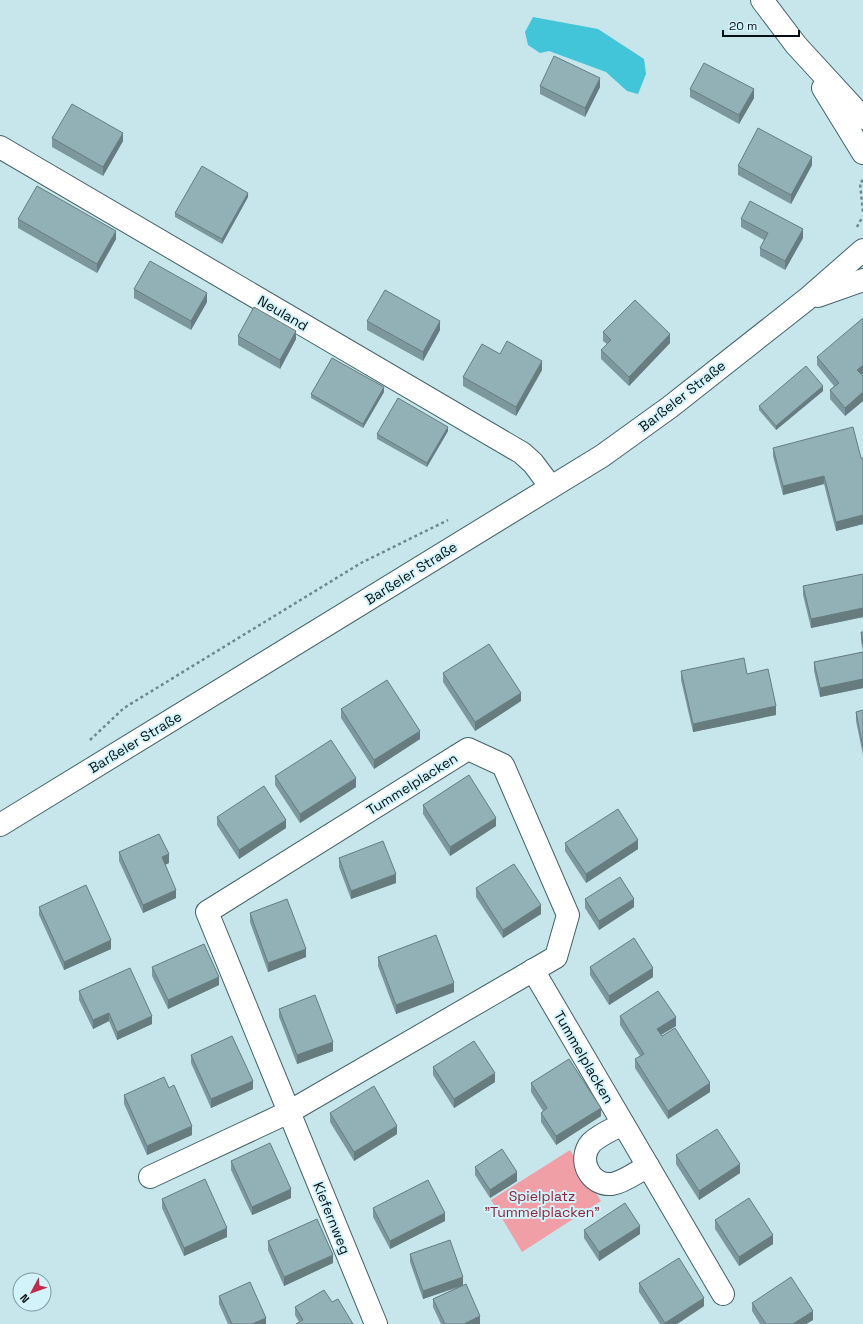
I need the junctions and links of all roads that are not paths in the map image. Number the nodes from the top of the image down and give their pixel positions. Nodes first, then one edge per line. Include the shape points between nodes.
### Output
1 (762, 0) edge
2 (796, 44) junction
3 (863, 118) edge
4 (2, 149) edge
5 (863, 153) edge
6 (863, 250) edge
7 (863, 280) edge
8 (807, 299) junction
9 (551, 487) junction
10 (0, 825) edge
11 (207, 912) joint
12 (533, 970) junction
13 (289, 1112) junction
14 (623, 1124) junction
15 (648, 1166) junction
16 (150, 1177) dead end
17 (723, 1294) dead end
18 (376, 1324) edge

1 - 2 street
2 - 3 street
2 - 5 street
4 - 9 street, Neuland via 522,453
6 - 8 street, Barßeler Straße
7 - 8 street, Barßeler Straße
8 - 9 street, Barßeler Straße via 670,407 602,456
9 - 10 street, Barßeler Straße
11 - 12 street, Tummelplacken via 468,749 503,764 568,915 556,957
11 - 13 street, Kiefernweg
12 - 13 street, Tummelplacken
12 - 14 street, Tummelplacken
13 - 16 street
13 - 18 street, Kiefernweg
14 - 15 street, Tummelplacken
14 - 15 street via 588,1147 585,1154 587,1170 597,1181 613,1184
15 - 17 street, Tummelplacken

